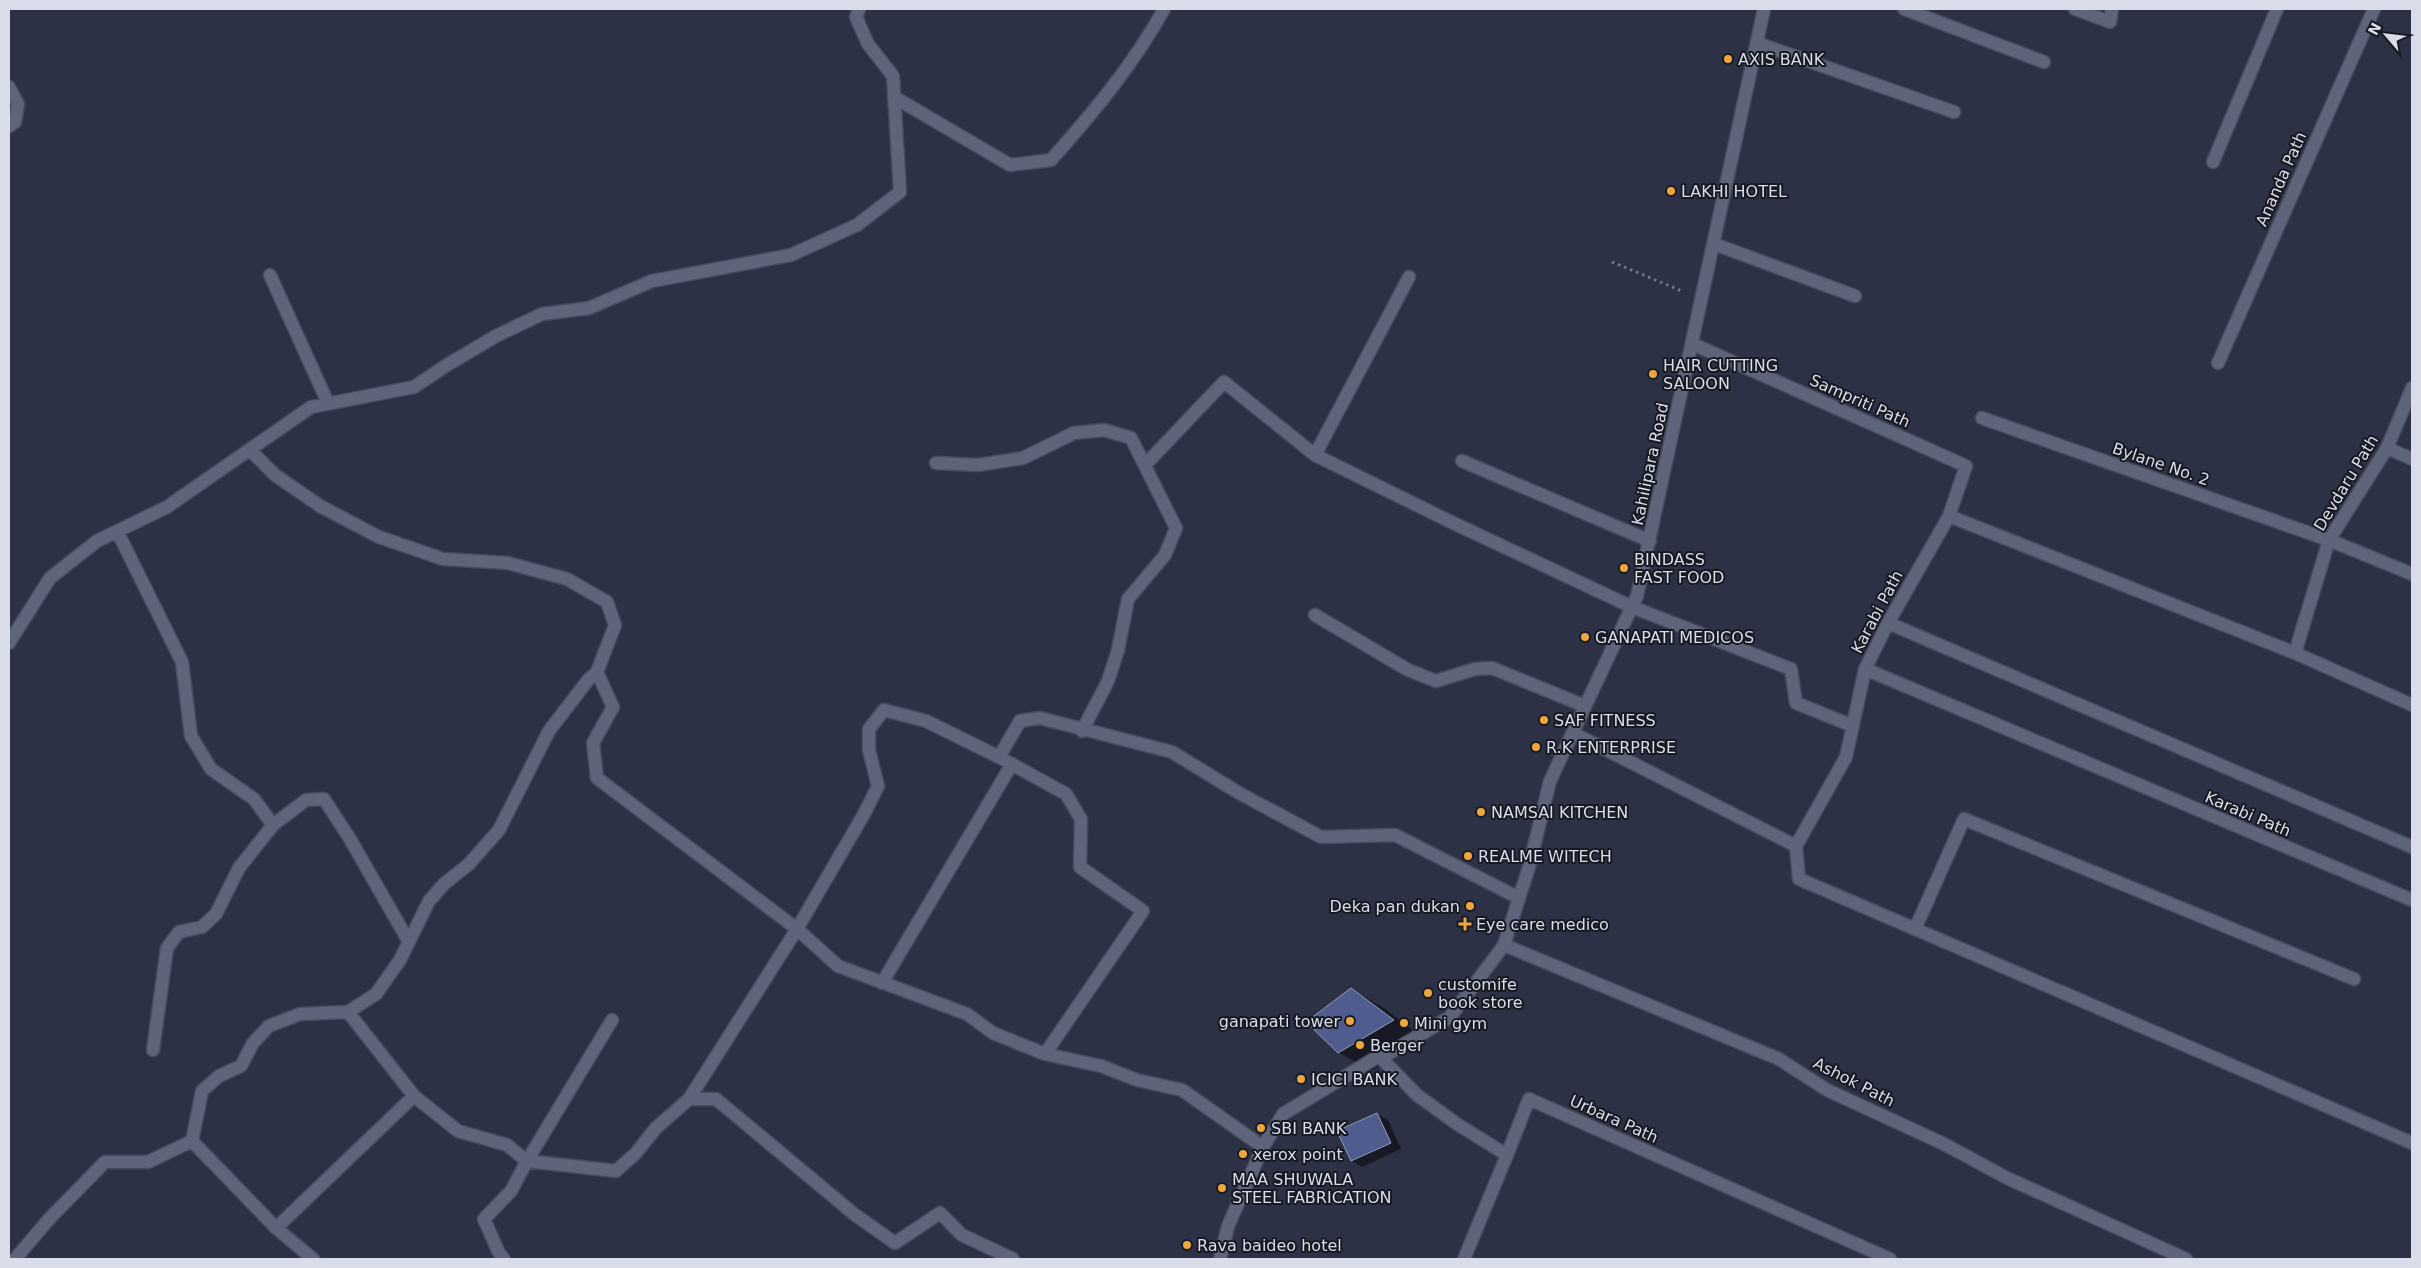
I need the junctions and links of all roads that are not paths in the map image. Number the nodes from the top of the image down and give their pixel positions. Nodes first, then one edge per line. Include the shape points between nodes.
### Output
1 (859, 9) edge
2 (1164, 9) edge
3 (1764, 9) edge
4 (1904, 9) edge
5 (2075, 9) edge
6 (2112, 9) edge
7 (2277, 9) edge
8 (2374, 9) edge
9 (1756, 43) junction
10 (2044, 62) dead end
11 (9, 87) edge
12 (894, 97) junction
13 (1954, 112) dead end
14 (9, 126) edge
15 (2214, 162) dead end
16 (1714, 244) junction
17 (270, 275) dead end
18 (1409, 277) dead end
19 (1854, 296) dead end
20 (1693, 344) junction
21 (2218, 363) dead end
22 (2412, 388) edge
23 (328, 403) junction
24 (1982, 418) dead end
25 (2387, 448) junction
26 (250, 450) junction
27 (1316, 455) junction
28 (2412, 459) edge
29 (1462, 461) dead end
30 (936, 463) dead end
31 (1145, 466) junction
32 (1949, 516) junction
33 (117, 531) junction
34 (2329, 540) junction
35 (1650, 541) junction
36 (2412, 574) edge
37 (1632, 606) junction
38 (1315, 615) dead end
39 (1888, 623) junction
40 (9, 643) edge
41 (2296, 654) junction
42 (1866, 669) junction
43 (597, 672) junction
44 (2412, 705) edge
45 (1585, 706) junction
46 (1853, 726) junction
47 (1082, 730) junction
48 (1573, 733) junction
49 (999, 757) junction
50 (1012, 764) junction
51 (273, 825) junction
52 (1796, 846) junction
53 (2412, 847) edge
54 (1519, 898) junction
55 (2412, 900) edge
56 (797, 928) junction
57 (1915, 929) junction
58 (409, 942) junction
59 (1504, 945) junction
60 (2354, 979) dead end
61 (882, 983) junction
62 (348, 1012) junction
63 (612, 1020) dead end
64 (154, 1050) dead end
65 (1045, 1054) junction
66 (1379, 1056) junction
67 (414, 1096) junction
68 (689, 1099) junction
69 (192, 1141) junction
70 (2412, 1143) edge
71 (1263, 1147) junction
72 (1507, 1155) junction
73 (527, 1161) junction
74 (276, 1228) junction
75 (15, 1259) edge
76 (313, 1259) edge
77 (504, 1259) edge
78 (1013, 1259) edge
79 (1220, 1259) edge
80 (1464, 1259) edge
81 (1890, 1259) edge
82 (2186, 1259) edge

1 - 12 street via 856,17 868,44 893,76
2 - 12 street via 1094,112 1051,160 1010,165
3 - 9 street, Kahilipara Road
4 - 10 street
5 - 6 street via 2110,22
7 - 15 street
8 - 21 street, Ananda Path
9 - 13 street
9 - 16 street, Kahilipara Road
11 - 14 street via 18,104 15,122
12 - 23 street via 900,192 857,225 791,255 652,281 588,308 542,314 496,336 414,387
16 - 19 street
16 - 20 street, Kahilipara Road
17 - 23 street
18 - 27 street
20 - 32 street, Sampriti Path via 1966,466
20 - 35 street, Kahilipara Road
22 - 25 street, Devdaru Path
23 - 26 street via 311,407
24 - 34 street, Bylane No. 2
25 - 28 street
25 - 34 street, Devdaru Path
26 - 33 street via 167,508
26 - 43 street via 275,475 312,501 379,537 443,559 508,563 567,579 607,602 615,625
27 - 31 street via 1224,382
27 - 37 street via 1449,522
29 - 35 street
30 - 31 street via 978,465 1023,458 1074,433 1104,430 1131,438
31 - 47 street via 1176,528 1165,555 1128,599 1108,681
32 - 39 street, Karabi Path
32 - 41 street
33 - 40 street via 97,541 50,578
33 - 51 street via 182,662 191,736 211,769 254,799
34 - 36 street, Bylane No. 2
34 - 41 street, Devdaru Path
35 - 37 street, Kahilipara Road
37 - 45 street, Kahilipara Road
37 - 46 street via 1791,669 1796,703
38 - 45 street via 1408,670 1436,681 1475,668 1492,668
39 - 42 street, Karabi Path
39 - 53 street
41 - 44 street
42 - 46 street
42 - 55 street, Karabi Path
43 - 56 street via 613,707 593,743 597,778
43 - 58 street via 549,731 499,830 469,864 429,901
45 - 48 street, Kahilipara Road
46 - 52 street via 1846,757
47 - 49 street via 1040,718 1020,722
47 - 54 street via 1172,752 1239,793 1320,836 1395,835
48 - 52 street
48 - 54 street, Kahilipara Road via 1550,781
49 - 50 street
49 - 56 street via 926,721 884,710 869,729 869,750 878,786
50 - 61 street
50 - 65 street via 1066,794 1081,819 1080,867 1144,911
51 - 58 street via 306,800 324,799
51 - 64 street via 239,868 216,914 202,927 179,932 167,948
52 - 57 street via 1799,879
54 - 59 street, Kahilipara Road
56 - 61 street via 838,966
56 - 68 street
57 - 60 street via 1964,819
57 - 70 street
58 - 62 street via 376,994
59 - 66 street, Kahilipara Road via 1450,1018
59 - 82 street, Ashok Path via 1779,1059 1827,1090 1944,1144 2007,1178
61 - 65 street via 967,1014 993,1033
62 - 67 street
62 - 69 street via 300,1014 269,1026 253,1043 241,1066 219,1076 202,1091
63 - 73 street
65 - 71 street via 1101,1066 1138,1080 1182,1090
66 - 71 street, Kahilipara Road via 1283,1114
66 - 72 street via 1417,1095
67 - 73 street via 458,1131 507,1145
67 - 74 street
68 - 73 street via 656,1128 616,1171
68 - 78 street via 716,1099 854,1214 895,1243 940,1213 962,1236
69 - 74 street
69 - 75 street via 148,1162 105,1162
71 - 79 street, Kahilipara Road via 1228,1226
72 - 80 street
72 - 81 street, Urbara Path via 1529,1099
73 - 77 street via 511,1191 484,1219
74 - 76 street

